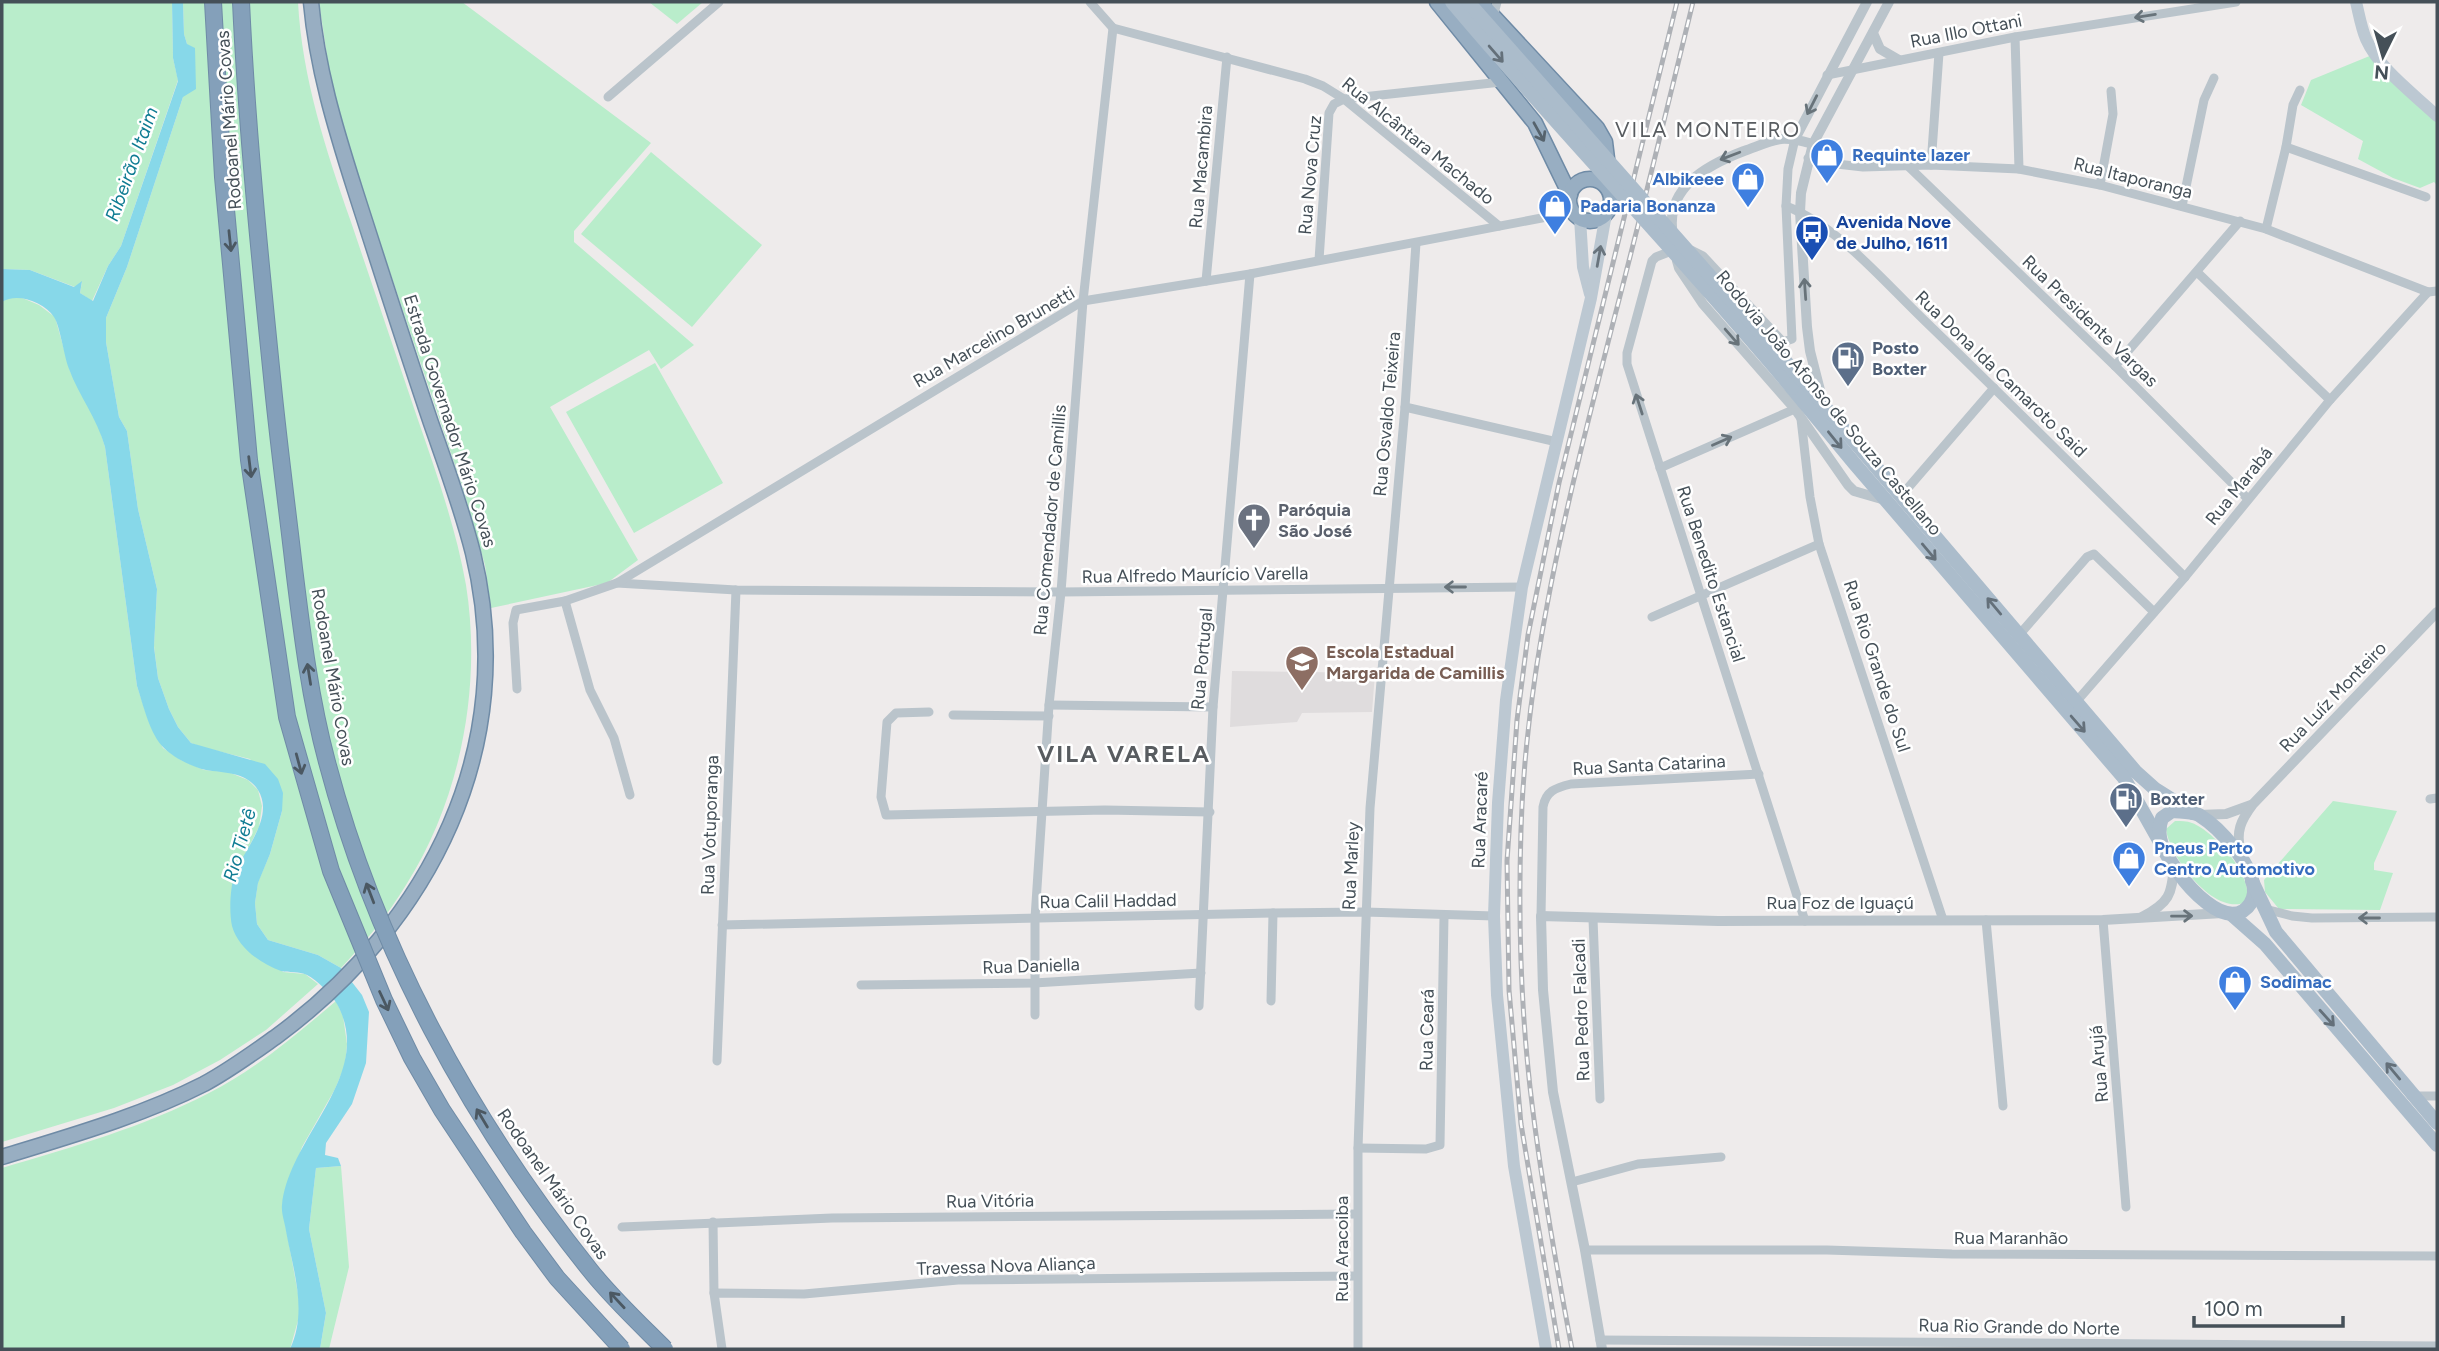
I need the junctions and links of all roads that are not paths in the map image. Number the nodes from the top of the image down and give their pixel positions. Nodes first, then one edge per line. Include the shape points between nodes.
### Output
1 (213, 2) edge
2 (241, 2) edge
3 (311, 2) edge
4 (719, 2) edge
5 (1090, 2) edge
6 (1437, 2) edge
7 (1452, 2) edge
8 (1468, 2) edge
9 (1480, 2) edge
10 (1497, 2) edge
11 (1867, 2) edge
12 (1889, 2) edge
13 (2236, 2) edge
14 (2356, 2) edge
15 (1493, 17) junction
16 (1113, 28) junction
17 (1873, 33) junction
18 (2015, 37) junction
19 (1939, 52) junction
20 (1227, 57) junction
21 (1899, 60) junction
22 (1853, 68) junction
23 (1827, 75) junction
24 (2214, 78) dead end
25 (1501, 82) junction
26 (2111, 90) dead end
27 (2300, 90) dead end
28 (608, 97) dead end
29 (1344, 99) junction
30 (2437, 116) edge
31 (1795, 139) junction
32 (1813, 144) junction
33 (2286, 147) junction
34 (1808, 158) junction
35 (1908, 166) junction
36 (1931, 166) junction
37 (2019, 169) junction
38 (2100, 184) junction
39 (1605, 186) junction
40 (1570, 194) junction
41 (2426, 197) dead end
42 (1786, 206) junction
43 (2182, 206) junction
44 (1800, 212) junction
45 (1606, 214) junction
46 (1577, 215) junction
47 (2240, 221) junction
48 (1499, 226) junction
49 (2266, 229) junction
50 (1416, 243) junction
51 (1676, 250) junction
52 (1318, 260) junction
53 (2198, 273) junction
54 (1250, 274) junction
55 (1206, 281) junction
56 (2433, 291) edge
57 (1591, 299) junction
58 (1083, 301) junction
59 (2115, 366) junction
60 (1797, 383) junction
61 (1994, 388) junction
62 (2330, 400) junction
63 (1824, 404) junction
64 (1405, 407) junction
65 (1798, 413) junction
66 (1557, 442) junction
67 (1660, 468) junction
68 (1901, 496) junction
69 (2248, 499) junction
70 (1885, 500) junction
71 (1819, 544) junction
72 (2185, 576) junction
73 (617, 583) junction
74 (1388, 587) junction
75 (1522, 587) junction
76 (736, 590) junction
77 (1061, 592) junction
78 (1224, 592) junction
79 (1702, 596) junction
80 (565, 601) junction
81 (2154, 612) junction
82 (2437, 612) edge
83 (1652, 617) dead end
84 (2019, 635) junction
85 (517, 689) dead end
86 (2076, 702) junction
87 (1049, 705) junction
88 (1213, 707) junction
89 (929, 712) dead end
90 (953, 715) dead end
91 (1049, 716) junction
92 (1759, 774) junction
93 (630, 795) dead end
94 (2253, 804) junction
95 (1210, 812) junction
96 (1041, 813) junction
97 (2195, 814) junction
98 (2160, 842) junction
99 (2243, 862) junction
100 (2174, 865) junction
101 (2252, 881) junction
102 (2265, 909) junction
103 (1364, 912) junction
104 (1273, 913) junction
105 (2228, 914) junction
106 (1203, 915) junction
107 (1444, 916) junction
108 (1494, 916) junction
109 (1541, 916) junction
110 (2437, 917) edge
111 (1035, 918) junction
112 (2140, 918) junction
113 (1593, 919) junction
114 (2103, 919) junction
115 (1943, 920) junction
116 (1986, 920) junction
117 (1805, 921) junction
118 (722, 925) junction
119 (1201, 973) junction
120 (1034, 983) junction
121 (861, 985) dead end
122 (1271, 1001) dead end
123 (1199, 1006) dead end
124 (1035, 1015) dead end
125 (716, 1061) dead end
126 (2414, 1096) junction
127 (2437, 1096) edge
128 (2395, 1097) junction
129 (1600, 1099) dead end
130 (2003, 1106) dead end
131 (2437, 1123) edge
132 (2437, 1144) edge
133 (1358, 1148) junction
134 (2, 1157) edge
135 (1721, 1157) dead end
136 (1572, 1182) junction
137 (2126, 1207) dead end
138 (1357, 1214) junction
139 (713, 1222) junction
140 (622, 1227) dead end
141 (1585, 1250) junction
142 (2437, 1256) edge
143 (1357, 1276) junction
144 (714, 1293) junction
145 (1601, 1345) edge
146 (2437, 1346) edge
147 (622, 1349) edge
148 (665, 1349) edge
149 (722, 1349) edge
150 (1358, 1349) edge
151 (1546, 1349) edge

1 -> 147 highway, Rodoanel Mário Covas, bridge via 248,460 287,717 327,859 384,1000 442,1110 557,1278
148 -> 2 highway, Rodoanel Mário Covas, bridge via 592,1273 488,1128 450,1065 399,963 347,829 313,697 281,474 257,234
3 - 134 highway, Estrada Governador Mário Covas via 323,86 476,565 484,622 483,701 460,802 425,877 382,937 303,1017 240,1063 170,1100
4 - 28 street
5 - 16 street
6 - 25 highway
7 -> 60 main road, Rodovia João Afonso de Souza Castellano, bridge
8 - 60 main road, Rodovia João Afonso de Souza Castellano, bridge
9 - 15 highway
10 - 15 street
11 - 23 street
12 - 17 street
13 -> 18 street, Rua Illo Ottani
14 - 30 main road via 2372,50
15 - 39 highway via 1597,128 1608,155
16 - 20 street, Rua Alcântara Machado
16 - 58 street, Rua Comendador de Camillis
17 - 21 street via 1880,49
17 - 22 street
18 - 19 street, Rua Illo Ottani
18 - 37 street
19 - 21 street, Rua Illo Ottani
19 - 36 street
20 - 29 street, Rua Alcântara Machado via 1305,79
20 - 55 street, Rua Macambira
21 - 22 street, Rua Illo Ottani
22 - 23 street, Rua Illo Ottani
22 - 32 street
23 -> 31 street
24 - 43 street via 2204,100
25 - 29 street
25 -> 40 highway via 1535,123
26 - 38 street via 2113,114
27 - 33 street
29 - 48 street, Rua Alcântara Machado
29 - 52 street, Rua Nova Cruz via 1329,113
31 - 32 street
31 - 42 street
31 -> 51 street via 1771,141 1702,170 1684,189 1671,215
32 - 34 street
33 - 41 street
33 - 49 street
34 - 35 street, Rua Itaporanga via 1842,166
34 - 44 street
35 - 36 street, Rua Itaporanga
35 - 59 street, Rua Presidente Vargas
36 - 37 street, Rua Itaporanga
37 - 38 street, Rua Itaporanga
38 - 43 street, Rua Itaporanga
39 - 40 highway via 1585,180
39 - 45 highway via 1611,200
40 - 46 highway
42 - 44 street, Rua Dona Ida Camaroto Said
42 - 51 street via 1791,339 1783,342 1703,256
43 - 47 street, Rua Itaporanga
44 - 61 street, Rua Dona Ida Camaroto Said via 1833,234
63 -> 44 street via 1810,351
45 - 46 highway via 1591,221
57 -> 45 main road, Rua Aracaré
46 - 48 street, Rua Marcelino Brunetti
46 - 57 main road, Rua Aracaré
47 - 49 street, Rua Itaporanga
47 - 53 street
48 - 50 street, Rua Marcelino Brunetti
49 - 56 street, Rua Itaporanga
50 - 52 street, Rua Marcelino Brunetti
50 - 64 street, Rua Osvaldo Teixeira
51 -> 65 street via 1679,268 1703,303
67 -> 51 street, Rua Benedito Estancial via 1629,375 1627,353 1652,261
52 - 54 street, Rua Marcelino Brunetti
53 - 59 street
53 - 62 street
54 - 55 street, Rua Marcelino Brunetti
54 - 78 street, Rua Portugal
55 - 58 street, Rua Marcelino Brunetti
56 - 62 street, Rua Marabá
57 - 66 main road, Rua Aracaré
58 - 73 street, Rua Marcelino Brunetti
58 - 77 street, Rua Comendador de Camillis
59 - 69 street, Rua Presidente Vargas
60 - 63 main road, Rodovia João Afonso de Souza Castellano
60 -> 70 main road, Rodovia João Afonso de Souza Castellano
61 - 68 street
61 - 72 street, Rua Dona Ida Camaroto Said
62 - 69 street, Rua Marabá
63 - 68 main road, Rodovia João Afonso de Souza Castellano
64 - 66 street
64 - 74 street, Rua Osvaldo Teixeira
67 -> 65 street
65 - 70 street via 1848,485
65 - 71 street, Rua Rio Grande do Sul
66 - 75 main road, Rua Aracaré
67 - 79 street, Rua Benedito Estancial
84 -> 68 main road, Rodovia João Afonso de Souza Castellano
69 - 72 street, Rua Marabá
70 -> 98 main road, Rodovia João Afonso de Souza Castellano via 2124,778
71 - 79 street
71 - 115 street, Rua Rio Grande do Sul
72 - 81 street, Rua Marabá
73 - 76 street, Rua Alfredo Maurício Varella
73 - 80 street, Rua Marcelino Brunetti
75 -> 74 street, Rua Alfredo Maurício Varella
74 - 78 street, Rua Alfredo Maurício Varella
74 - 103 street, Rua Marley
75 - 108 main road, Rua Aracaré via 1501,745
76 - 77 street, Rua Alfredo Maurício Varella
76 - 118 street, Rua Votuporanga
77 - 78 street, Rua Alfredo Maurício Varella
77 - 87 street, Rua Comendador de Camillis
78 - 88 street, Rua Portugal
79 - 83 street
79 - 92 street, Rua Benedito Estancial
80 - 85 street, Rua Marcelino Brunetti via 514,611
80 - 93 street via 590,690 614,738
81 - 84 street via 2094,554
81 - 86 street, Rua Marabá
82 - 94 street, Rua Luíz Monteiro
84 - 86 main road, Rodovia João Afonso de Souza Castellano
86 - 97 main road, Rodovia João Afonso de Souza Castellano via 2136,772
87 - 88 street
87 - 91 street, Rua Comendador de Camillis
88 - 95 street, Rua Portugal
89 - 96 street via 897,713 886,726 882,806 886,815
90 - 91 street
91 - 96 street, Rua Comendador de Camillis
92 - 109 street, Rua Santa Catarina via 1571,784 1553,789 1545,798
92 - 117 street, Rua Benedito Estancial
94 - 97 street, Rua Luíz Monteiro via 2226,814
94 - 99 street, Rua Luíz Monteiro via 2238,833
95 - 96 street
95 - 106 street, Rua Portugal
96 - 111 street, Rua Comendador de Camillis
97 - 98 main road via 2166,813 2159,825
97 - 99 main road, Rodovia João Afonso de Souza Castellano via 2222,834
98 - 100 main road, Rodovia João Afonso de Souza Castellano
99 - 101 main road, Rodovia João Afonso de Souza Castellano
100 - 105 main road, Rodovia João Afonso de Souza Castellano via 2195,892
100 - 112 street via 2167,900
101 - 102 main road
101 - 105 main road via 2250,903 2244,910
110 -> 102 street via 2312,918
126 -> 102 main road via 2294,955
103 - 104 street, Rua Calil Haddad
103 - 107 street, Rua Calil Haddad
103 - 133 street, Rua Marley
104 - 106 street, Rua Calil Haddad
104 - 122 street
112 -> 105 street, Rua Foz de Iguaçú
105 -> 128 main road via 2265,944
106 - 111 street, Rua Calil Haddad
106 - 119 street, Rua Portugal
107 - 108 street, Rua Calil Haddad
107 - 133 street, Rua Ceará via 1440,1145
108 - 151 main road, Rua Aracaré via 1514,1166
109 - 113 street, Rua Foz de Iguaçú
109 - 136 street via 1548,1052
111 - 118 street, Rua Calil Haddad
111 - 120 street, Rua Comendador de Camillis
112 - 114 street, Rua Foz de Iguaçú
113 - 117 street, Rua Foz de Iguaçú
113 - 129 street, Rua Pedro Falcadi
114 - 116 street, Rua Foz de Iguaçú
114 - 137 street, Rua Arujá
115 - 116 street, Rua Foz de Iguaçú
115 - 117 street, Rua Foz de Iguaçú
116 - 130 street
118 - 125 street, Rua Votuporanga
119 - 120 street, Rua Daniella
119 - 123 street, Rua Portugal
120 - 121 street, Rua Daniella
120 - 124 street, Rua Comendador de Camillis
126 - 127 street
126 - 128 street
126 - 131 main road
128 - 132 main road
133 - 138 street, Rua Aracoiba
135 - 136 street via 1638,1164
136 - 141 street
138 - 139 street, Rua Vitória
138 - 143 street, Rua Aracoiba
139 - 140 street, Rua Vitória
139 - 144 street
141 - 142 street, Rua Maranhão
141 - 145 street
143 - 144 street, Travessa Nova Aliança via 958,1280 804,1294
143 - 150 street, Rua Aracoiba
144 - 149 street
145 - 146 street, Rua Rio Grande do Norte

